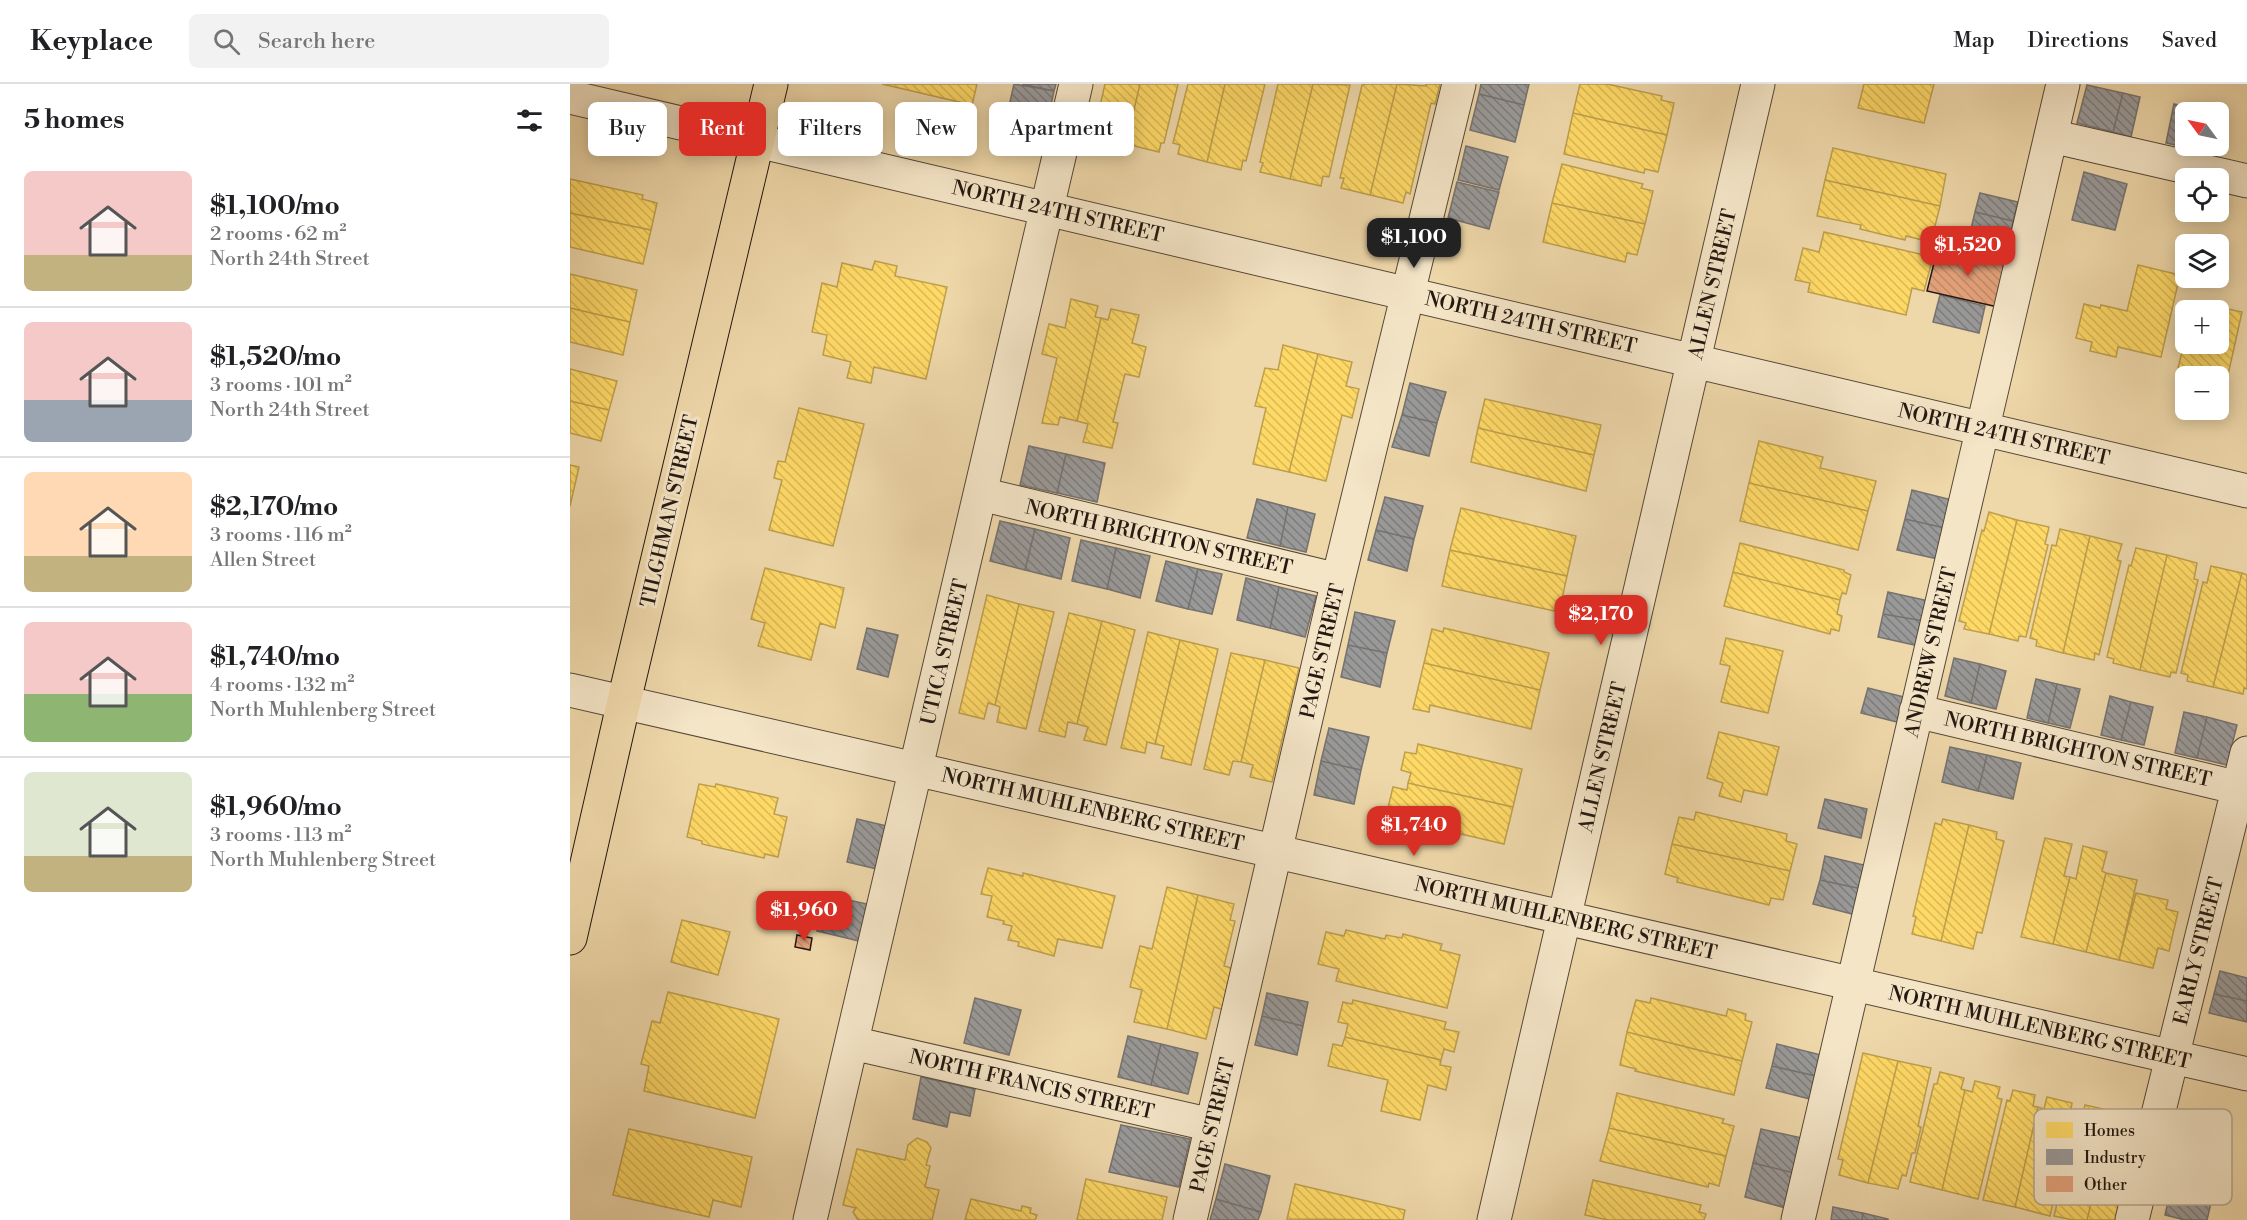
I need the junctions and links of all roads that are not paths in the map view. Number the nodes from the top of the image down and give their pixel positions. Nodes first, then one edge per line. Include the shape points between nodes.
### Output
1 (771, 84) edge
2 (1076, 84) edge
3 (1459, 84) edge
4 (1758, 84) edge
5 (2063, 84) edge
6 (570, 97) edge
7 (766, 106) edge
8 (679, 122) edge
9 (2051, 136) junction
10 (766, 142) edge
11 (754, 156) edge
12 (2247, 181) edge
13 (1047, 208) junction
14 (1408, 293) junction
15 (1694, 361) junction
16 (1982, 428) junction
17 (2247, 491) edge
18 (981, 494) junction
19 (1338, 580) junction
20 (570, 690) edge
21 (624, 701) junction
22 (1916, 711) junction
23 (2247, 753) edge
24 (916, 769) junction
25 (2239, 788) junction
26 (1276, 851) junction
27 (1564, 918) junction
28 (570, 938) edge
29 (1852, 983) junction
30 (852, 1043) junction
31 (2171, 1057) junction
32 (2247, 1074) edge
33 (2159, 1109) edge
34 (1212, 1125) junction
35 (2136, 1205) edge
36 (810, 1220) edge
37 (1190, 1220) edge
38 (1494, 1220) edge
39 (1798, 1220) edge
40 (2132, 1220) edge

1 - 7 main road, TILGHMAN STREET
2 - 13 street, UTICA STREET
3 - 14 street, PAGE STREET
4 - 15 street, ALLEN STREET
5 - 9 street, ANDREW STREET
6 - 8 street, NORTH 24TH STREET
9 - 12 street
9 - 16 street, ANDREW STREET
10 - 13 street, NORTH 24TH STREET
11 - 21 main road, TILGHMAN STREET
13 - 14 street, NORTH 24TH STREET
13 - 18 street, UTICA STREET
14 - 15 street, NORTH 24TH STREET
14 - 19 street, PAGE STREET
15 - 16 street, NORTH 24TH STREET
15 - 27 street, ALLEN STREET
16 - 17 street, NORTH 24TH STREET
16 - 22 street, ANDREW STREET
18 - 19 street, NORTH BRIGHTON STREET
18 - 24 street, UTICA STREET
19 - 26 street, PAGE STREET
20 - 21 street, NORTH MUHLENBERG STREET
21 - 24 street, NORTH MUHLENBERG STREET
21 - 28 main road, TILGHMAN STREET
22 - 25 street, NORTH BRIGHTON STREET
22 - 29 street, ANDREW STREET
23 - 25 street, EARLY STREET
24 - 26 street, NORTH MUHLENBERG STREET
24 - 30 street, UTICA STREET
25 - 31 street, EARLY STREET
26 - 27 street, NORTH MUHLENBERG STREET
26 - 34 street, PAGE STREET
27 - 29 street, NORTH MUHLENBERG STREET
27 - 38 street, ALLEN STREET
29 - 31 street, NORTH MUHLENBERG STREET
29 - 39 street, ANDREW STREET
30 - 34 street, NORTH FRANCIS STREET
30 - 36 street, UTICA STREET
31 - 32 street, NORTH MUHLENBERG STREET
31 - 33 street, EARLY STREET
34 - 37 street, PAGE STREET
35 - 40 street, EARLY STREET

